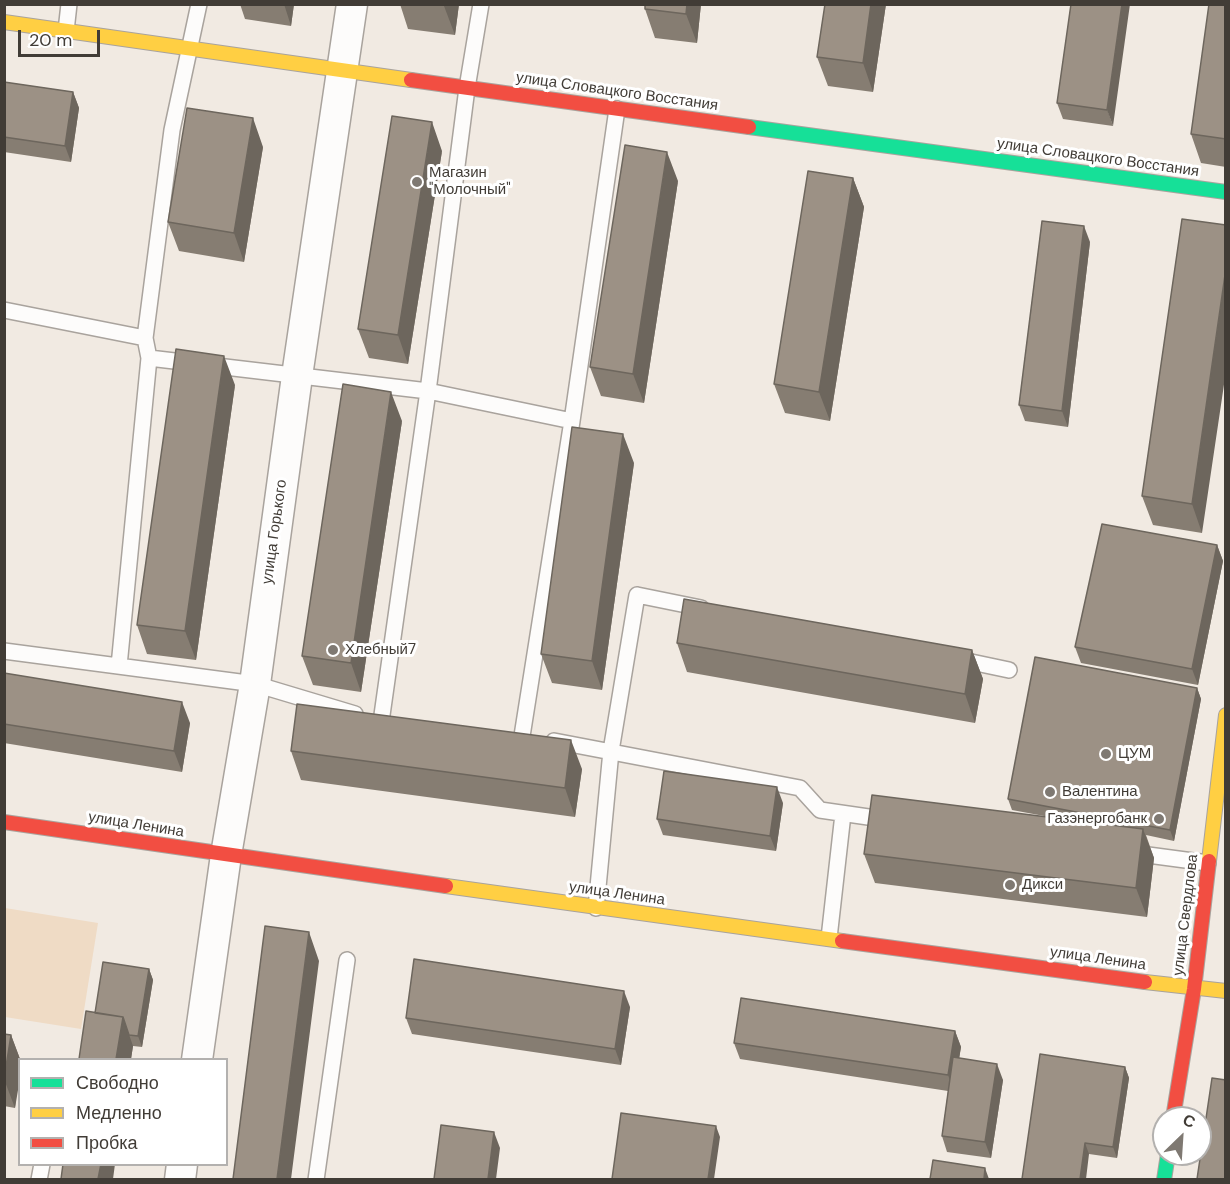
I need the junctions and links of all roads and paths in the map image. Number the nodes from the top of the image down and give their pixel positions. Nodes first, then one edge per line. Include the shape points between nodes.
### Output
1 (69, 4) edge
2 (200, 4) edge
3 (352, 4) edge
4 (481, 4) edge
5 (4, 22) edge
6 (66, 31) junction
7 (191, 49) junction
8 (342, 70) junction
9 (466, 88) junction
10 (617, 109) junction
11 (1226, 192) edge
12 (4, 310) edge
13 (145, 338) junction
14 (149, 358) junction
15 (297, 376) junction
16 (428, 391) junction
17 (572, 421) junction
18 (718, 612) edge
19 (4, 651) edge
20 (939, 656) edge
21 (119, 666) junction
22 (1009, 670) dead end
23 (255, 684) junction
24 (1226, 715) edge
25 (611, 751) junction
26 (843, 814) junction
27 (4, 822) edge
28 (902, 822) edge
29 (1114, 850) edge
30 (226, 855) junction
31 (1208, 863) junction
32 (596, 908) junction
33 (829, 938) junction
34 (347, 960) dead end
35 (1194, 989) junction
36 (1226, 991) edge
37 (197, 1058) edge
38 (1175, 1106) edge
39 (316, 1179) edge

1 - 6 lane
2 - 7 lane
3 - 8 street, улица Горького
4 - 9 lane
5 - 6 main road, улица Словацкого Восстания
6 - 7 main road, улица Словацкого Восстания
7 - 8 main road, улица Словацкого Восстания
7 - 13 lane via 172,130
8 - 9 main road, улица Словацкого Восстания
8 - 15 street, улица Горького
9 - 10 main road, улица Словацкого Восстания
9 - 16 lane
10 - 11 main road, улица Словацкого Восстания
10 - 17 lane
12 - 13 lane
13 - 14 lane
14 - 15 lane
14 - 21 lane
15 - 16 lane
15 - 23 street, улица Горького
16 - 17 lane
16 - 23 lane via 387,723
17 - 25 lane via 528,737
18 - 25 lane via 637,595
19 - 21 lane
20 - 22 lane
21 - 23 lane
23 - 30 street, улица Горького
24 - 31 main road, улица Свердлова
25 - 26 lane via 800,788 820,810
25 - 32 lane
26 - 28 lane
26 - 33 lane
27 - 30 main road, улица Ленина
29 - 31 lane
30 - 32 main road, улица Ленина
30 - 37 street, улица Горького
31 - 35 main road, улица Свердлова
32 - 33 main road, улица Ленина
33 - 35 main road, улица Ленина
34 - 39 lane
35 - 36 main road, улица Ленина
35 - 38 main road, улица Свердлова

